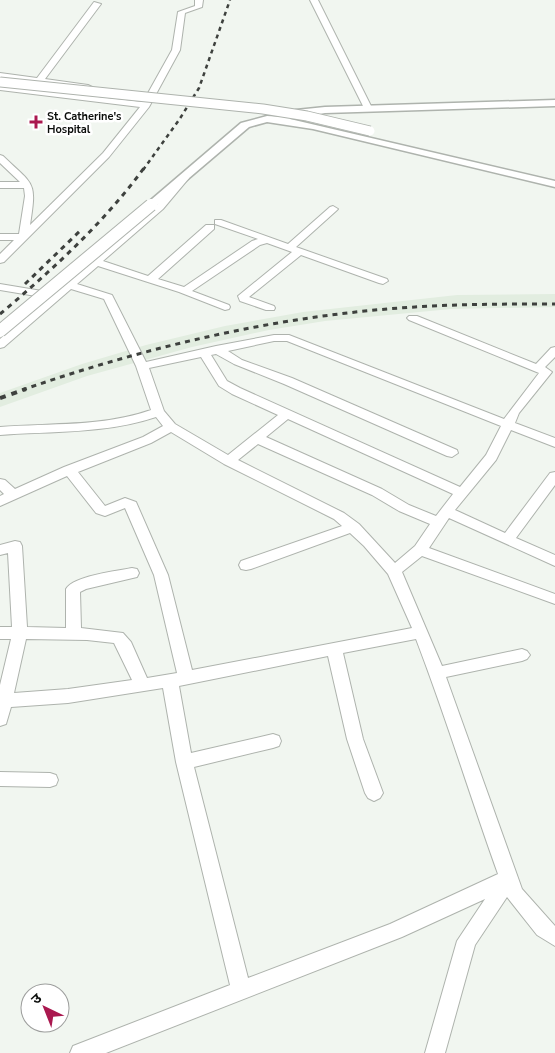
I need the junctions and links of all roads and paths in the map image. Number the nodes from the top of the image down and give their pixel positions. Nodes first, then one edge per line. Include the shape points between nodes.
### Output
1 (199, 0) edge
2 (314, 0) edge
3 (97, 4) dead end
4 (0, 75) edge
5 (39, 81) junction
6 (0, 82) edge
7 (0, 88) edge
8 (152, 94) junction
9 (555, 103) edge
10 (146, 105) junction
11 (368, 108) junction
12 (282, 120) junction
13 (370, 131) joint
14 (0, 158) edge
15 (555, 177) edge
16 (185, 178) junction
17 (0, 184) edge
18 (555, 184) edge
19 (28, 185) junction
20 (333, 209) dead end
21 (0, 237) edge
22 (23, 237) junction
23 (272, 241) junction
24 (295, 249) junction
25 (0, 260) edge
26 (95, 262) junction
27 (150, 280) junction
28 (383, 281) dead end
29 (69, 286) junction
30 (0, 287) edge
31 (184, 291) junction
32 (56, 297) junction
33 (225, 307) dead end
34 (270, 308) dead end
35 (413, 318) dead end
36 (0, 331) edge
37 (0, 345) edge
38 (555, 350) edge
39 (210, 351) junction
40 (142, 366) junction
41 (538, 368) junction
42 (158, 412) junction
43 (287, 414) junction
44 (507, 424) junction
45 (171, 427) junction
46 (0, 431) edge
47 (259, 439) junction
48 (555, 443) edge
49 (452, 453) dead end
50 (229, 461) junction
51 (69, 470) junction
52 (555, 476) edge
53 (0, 483) edge
54 (462, 493) junction
55 (14, 495) junction
56 (0, 501) edge
57 (442, 517) junction
58 (354, 527) junction
59 (508, 539) junction
60 (0, 550) edge
61 (420, 550) junction
62 (555, 561) edge
63 (246, 565) dead end
64 (394, 571) junction
65 (132, 573) dead end
66 (554, 599) edge
67 (421, 632) junction
68 (0, 633) edge
69 (20, 633) junction
70 (74, 634) junction
71 (334, 648) junction
72 (522, 656) dead end
73 (437, 674) junction
74 (178, 679) junction
75 (142, 685) junction
76 (2, 701) edge
77 (0, 719) edge
78 (274, 741) dead end
79 (184, 762) junction
80 (0, 779) edge
81 (50, 780) dead end
82 (374, 794) dead end
83 (509, 878) junction
84 (555, 937) edge
85 (241, 990) junction
86 (80, 1053) edge
87 (435, 1053) edge

1 - 8 street via 198,7 182,12 176,50
2 - 11 street
3 - 5 street
4 - 5 street
5 - 8 street
6 - 13 street, bridge via 263,109
7 - 10 street
8 - 10 street
9 - 11 street
10 - 22 street via 106,154
11 - 12 street via 296,113
12 - 16 street via 262,120 245,125
12 - 18 street
13 - 15 street
14 - 19 street
16 - 26 street via 160,207
16 - 36 street, bridge
17 - 19 street
19 - 22 street via 30,196
20 - 24 street
21 - 22 street
22 - 25 street
23 - 24 street
23 - 27 street via 214,224
23 - 31 street via 260,240 190,290
24 - 28 street
24 - 34 street via 242,297
26 - 27 street
26 - 29 street
27 - 31 street
29 - 32 street
29 - 40 street via 108,297
30 - 32 street
31 - 33 street
32 - 37 street
35 - 41 street
38 - 41 street
39 - 40 street
39 - 43 street via 223,383
39 - 44 street via 289,338
39 - 49 street via 288,381
40 - 42 street
41 - 44 street via 546,372
42 - 45 street
42 - 46 street via 114,425
43 - 47 street
43 - 54 street
44 - 48 street
44 - 54 street via 491,457
45 - 50 street
45 - 51 street
47 - 50 street
47 - 57 street via 377,492 404,508
50 - 58 street via 314,502
51 - 55 street
51 - 74 street via 101,510 125,503 131,505 167,594
52 - 59 street
53 - 55 street
54 - 57 street
55 - 56 street
57 - 59 street
57 - 61 street
58 - 63 street
58 - 64 street
59 - 62 street
60 - 69 street via 15,546
61 - 64 street
61 - 66 street
64 - 67 street
65 - 70 street via 73,589
67 - 71 street
67 - 73 street
68 - 69 street
69 - 70 street
69 - 76 street
70 - 75 street via 118,637
71 - 74 street
71 - 82 street via 355,739
72 - 73 street
73 - 83 street
74 - 75 street
74 - 79 street
75 - 76 street via 68,696
76 - 77 street
78 - 79 street
79 - 85 street
80 - 81 street
83 - 84 street via 515,894 544,929
83 - 85 street via 394,930
83 - 87 street via 466,941
85 - 86 street

